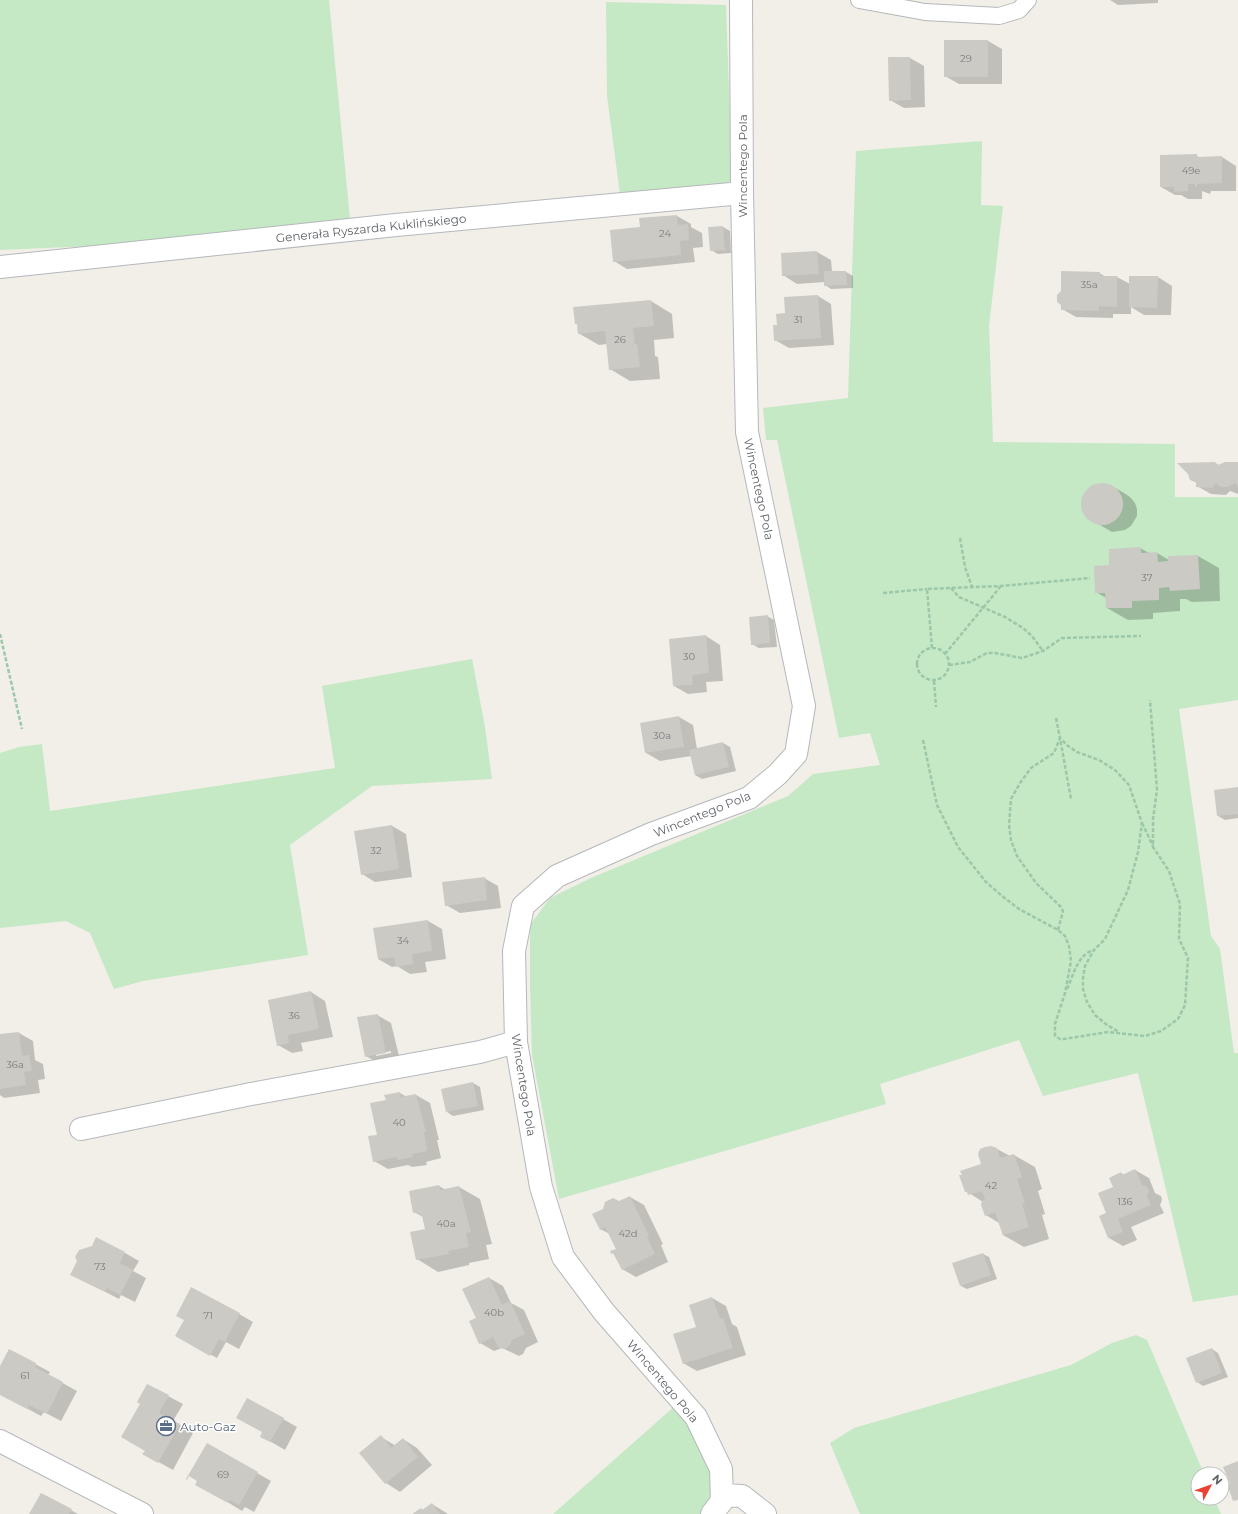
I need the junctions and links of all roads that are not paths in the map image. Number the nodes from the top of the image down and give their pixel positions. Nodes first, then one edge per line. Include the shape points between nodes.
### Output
1 (741, 0) edge
2 (859, 0) edge
3 (1028, 0) edge
4 (742, 193) junction
5 (0, 267) edge
6 (516, 1042) junction
7 (81, 1129) dead end
8 (0, 1441) edge
9 (722, 1495) junction
10 (142, 1514) edge
11 (712, 1514) edge
12 (765, 1514) edge

1 - 4 street, Wincentego Pola
2 - 3 lane via 925,12 999,16 1019,10
4 - 5 street, Generała Ryszarda Kuklińskiego via 396,225
4 - 6 street, Wincentego Pola via 748,432 804,706 796,754 778,774 749,798 651,834 557,876 523,906 514,951
6 - 7 street via 480,1052 251,1094
6 - 9 street, Wincentego Pola via 541,1187 563,1257 604,1312 696,1417 721,1469
8 - 10 street
9 - 11 street via 722,1501
9 - 12 street via 742,1496

